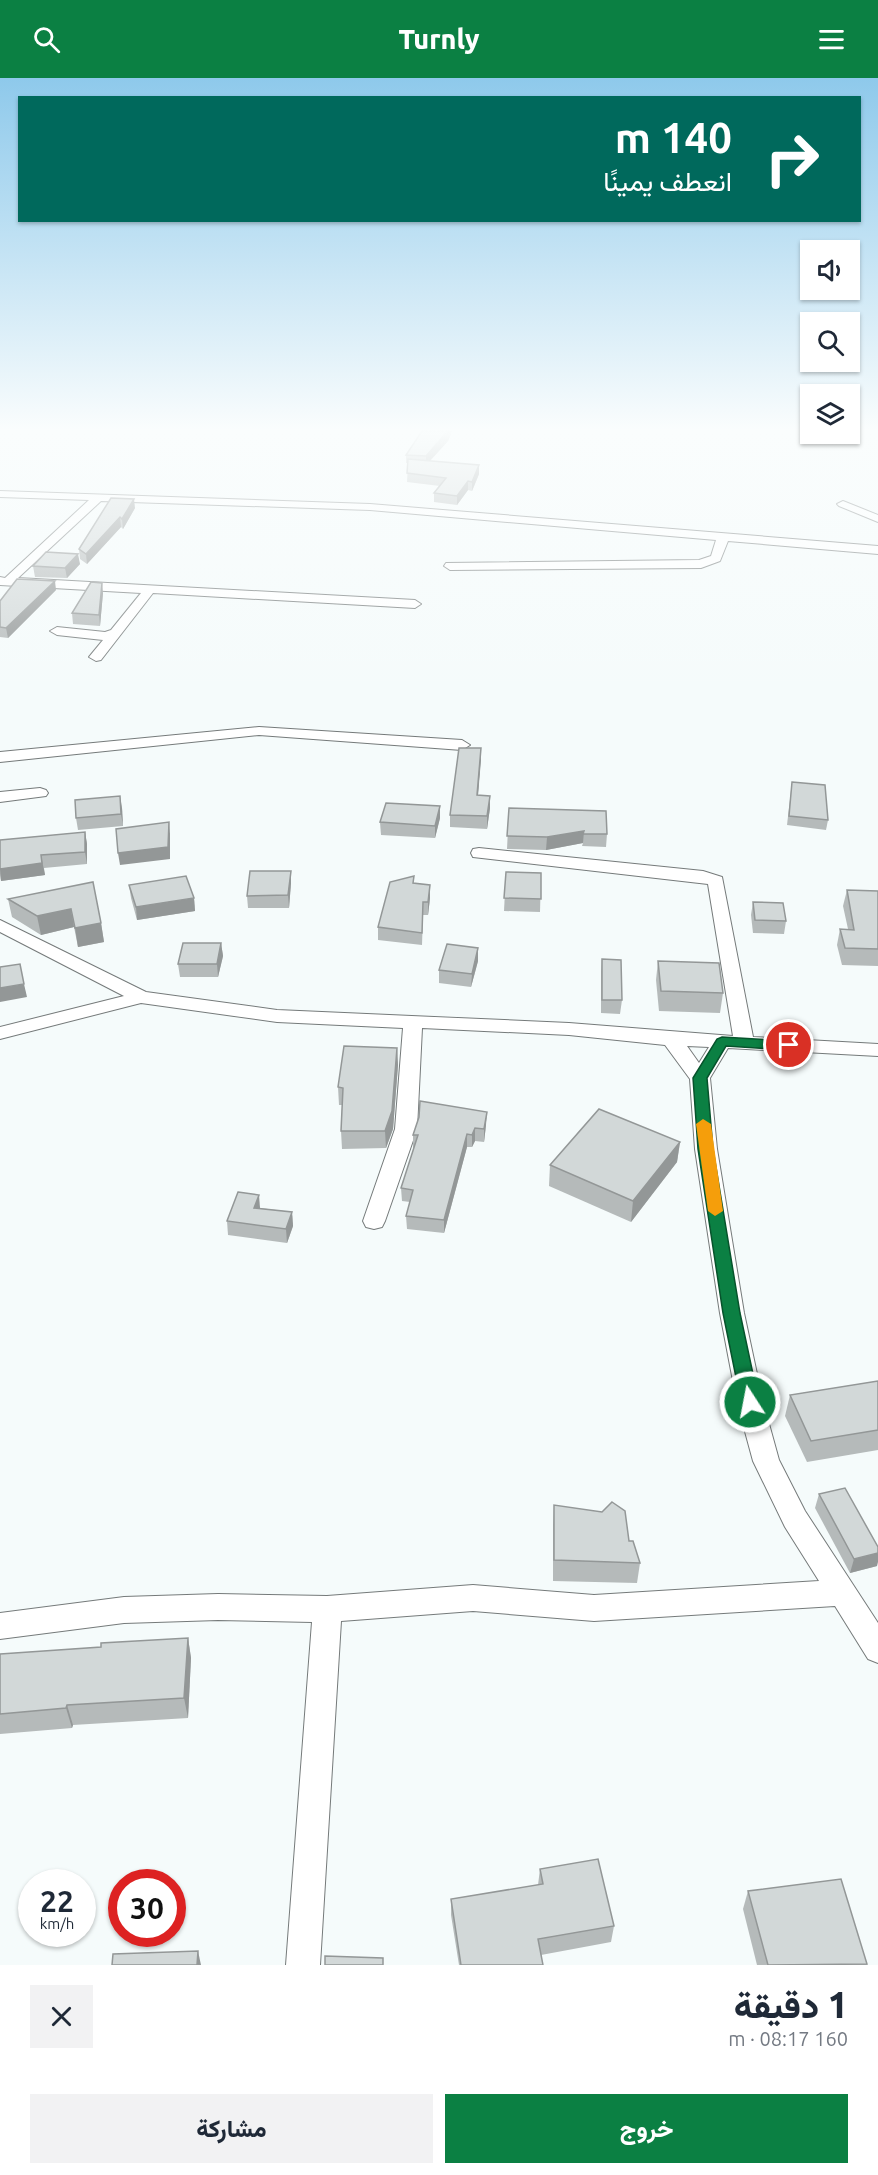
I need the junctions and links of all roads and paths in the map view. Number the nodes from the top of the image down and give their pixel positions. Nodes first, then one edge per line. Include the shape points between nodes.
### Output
1 (74, 519) edge
2 (512, 519) edge
3 (723, 537) junction
4 (878, 550) edge
5 (450, 566) dead end
6 (4, 581) edge
7 (151, 588) junction
8 (415, 604) dead end
9 (57, 631) dead end
10 (117, 632) junction
11 (96, 657) dead end
12 (462, 745) edge
13 (0, 757) edge
14 (40, 793) dead end
15 (0, 797) edge
16 (479, 852) dead end
17 (0, 925) edge
18 (141, 997) junction
19 (413, 1023) junction
20 (0, 1033) edge
21 (672, 1039) junction
22 (722, 1042) junction
23 (744, 1043) junction
24 (878, 1050) edge
25 (700, 1078) junction
26 (374, 1221) dead end
27 (840, 1593) junction
28 (327, 1609) junction
29 (0, 1626) edge
30 (878, 1649) edge
31 (303, 1965) edge

1 - 6 street
2 - 3 street
3 - 4 street
3 - 5 street via 716,558 701,564
6 - 7 street
7 - 8 street
7 - 10 street
9 - 10 street via 106,636
10 - 11 street
12 - 13 street via 258,731
14 - 15 street
16 - 23 street via 703,876 716,881
17 - 18 street
18 - 19 street via 277,1016
18 - 20 street
19 - 21 street via 568,1029
19 - 26 street via 406,1129
21 - 22 street
21 - 25 street
22 - 23 street
22 - 25 street
23 - 24 street
25 - 27 street via 706,1149 732,1313 766,1461 795,1519
27 - 28 street via 624,1607 558,1607 473,1598
27 - 30 street
28 - 29 street via 124,1610
28 - 31 street

